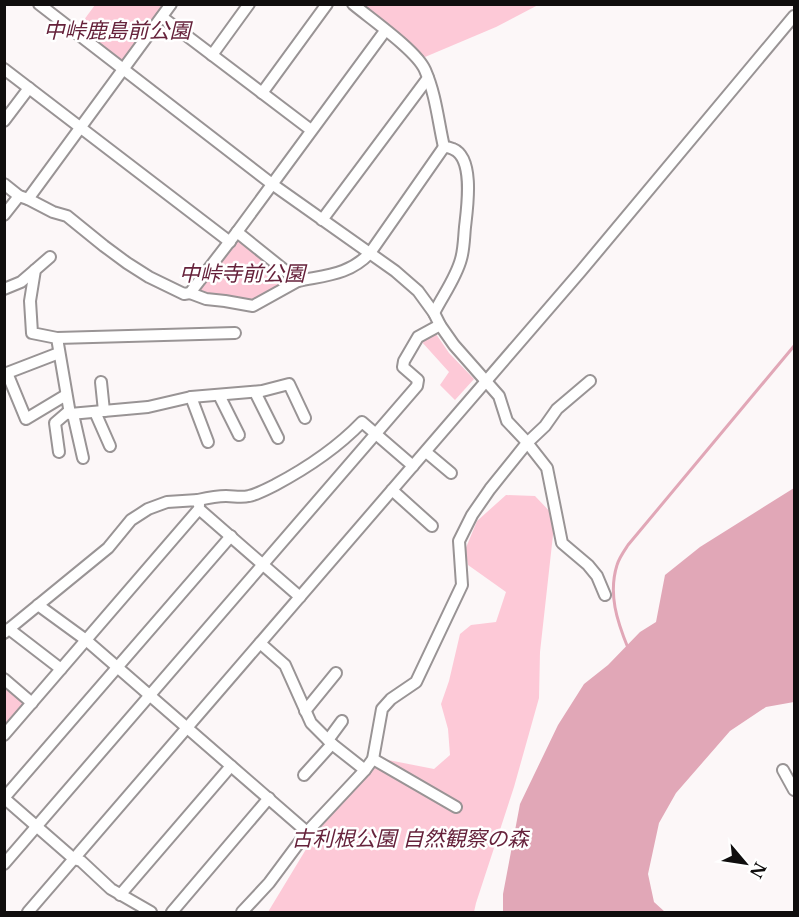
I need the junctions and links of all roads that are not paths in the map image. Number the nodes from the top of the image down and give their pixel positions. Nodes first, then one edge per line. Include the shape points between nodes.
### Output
1 (39, 4) edge
2 (171, 4) edge
3 (249, 4) edge
4 (327, 4) edge
5 (353, 4) edge
6 (795, 16) edge
7 (162, 17) junction
8 (385, 31) junction
9 (212, 55) junction
10 (4, 69) edge
11 (124, 69) junction
12 (428, 78) junction
13 (29, 88) junction
14 (262, 93) junction
15 (4, 121) edge
16 (81, 127) junction
17 (311, 130) junction
18 (444, 147) junction
19 (4, 184) edge
20 (272, 184) junction
21 (24, 197) junction
22 (4, 215) edge
23 (321, 220) junction
24 (237, 232) junction
25 (230, 242) junction
26 (370, 253) junction
27 (50, 257) dead end
28 (35, 270) junction
29 (298, 281) junction
30 (4, 289) edge
31 (190, 293) junction
32 (434, 313) junction
33 (440, 325) junction
34 (235, 333) dead end
35 (57, 338) junction
36 (59, 353) junction
37 (590, 381) dead end
38 (101, 382) dead end
39 (486, 382) junction
40 (255, 392) junction
41 (66, 394) junction
42 (219, 394) junction
43 (191, 397) junction
44 (71, 412) junction
45 (100, 412) junction
46 (305, 418) dead end
47 (376, 434) junction
48 (239, 435) dead end
49 (278, 438) dead end
50 (208, 442) dead end
51 (527, 443) junction
52 (110, 446) dead end
53 (59, 452) dead end
54 (426, 452) junction
55 (83, 458) dead end
56 (413, 466) junction
57 (450, 473) dead end
58 (392, 490) junction
59 (198, 504) junction
60 (432, 526) dead end
61 (231, 536) junction
62 (263, 564) junction
63 (605, 595) dead end
64 (300, 597) junction
65 (38, 605) junction
66 (7, 631) edge
67 (86, 640) junction
68 (260, 643) junction
69 (118, 668) junction
70 (61, 669) junction
71 (336, 673) dead end
72 (4, 679) edge
73 (150, 696) junction
74 (32, 703) junction
75 (305, 711) junction
76 (342, 721) dead end
77 (188, 728) junction
78 (4, 735) edge
79 (330, 742) junction
80 (373, 759) junction
81 (231, 766) junction
82 (365, 770) junction
83 (783, 770) dead end
84 (304, 775) dead end
85 (795, 790) edge
86 (269, 798) junction
87 (456, 807) dead end
88 (37, 827) junction
89 (307, 832) junction
90 (74, 859) junction
91 (4, 864) edge
92 (120, 895) junction
93 (28, 912) edge
94 (151, 912) edge
95 (172, 912) edge
96 (242, 912) edge

1 - 11 street
2 - 7 street
3 - 9 street
4 - 14 street
5 - 8 street
6 - 39 street
7 - 9 street
7 - 11 street
8 - 12 street via 418,59
8 - 17 street
9 - 14 street
10 - 13 street
11 - 16 street
11 - 20 street
12 - 18 street
12 - 23 street
13 - 15 street
13 - 16 street
14 - 17 street
16 - 21 street
16 - 25 street
17 - 20 street
18 - 26 street
18 - 32 street via 456,150 469,178 461,259
19 - 21 street
20 - 23 street
20 - 24 street
21 - 22 street
21 - 31 street via 67,216 149,277 184,294
23 - 26 street
24 - 25 street
24 - 29 street
25 - 31 street
26 - 29 street via 343,272
26 - 32 street via 408,281
27 - 28 street
28 - 30 street
28 - 35 street via 30,302 32,333
29 - 31 street via 253,306 206,300
32 - 33 street
33 - 39 street
33 - 47 street via 414,342 403,367 418,380 417,386
34 - 35 street
35 - 36 street
36 - 41 street
36 - 41 street via 7,373 26,418
37 - 51 street
38 - 45 street
39 - 51 street via 499,396 507,421
39 - 54 street
40 - 42 street
40 - 46 street via 289,384
40 - 49 street
41 - 44 street
42 - 43 street
42 - 48 street
43 - 45 street
43 - 50 street
44 - 45 street
44 - 53 street via 55,423
44 - 55 street
45 - 52 street
47 - 56 street
47 - 59 street via 362,422 327,453 264,490
47 - 62 street
51 - 63 street via 547,468 562,543 588,565
51 - 80 street via 478,506 459,541 462,585 416,681 382,709
54 - 56 street
54 - 57 street
56 - 58 street
58 - 60 street
58 - 64 street
59 - 61 street
59 - 65 street via 167,502 131,520 108,548
59 - 67 street
61 - 62 street
61 - 69 street
62 - 64 street
62 - 73 street
64 - 68 street
65 - 66 street
65 - 67 street
66 - 70 street
67 - 69 street
67 - 70 street
68 - 75 street via 285,665
68 - 77 street
69 - 73 street
69 - 88 street via 4,798
70 - 74 street
71 - 75 street
72 - 74 street
73 - 77 street
73 - 88 street
74 - 78 street
75 - 79 street
76 - 79 street
77 - 81 street
77 - 90 street
79 - 82 street
79 - 84 street
80 - 82 street
80 - 87 street
81 - 86 street
81 - 92 street
82 - 89 street
83 - 85 street
86 - 89 street
86 - 95 street
88 - 90 street
88 - 91 street
89 - 96 street
90 - 92 street
90 - 93 street
92 - 94 street

